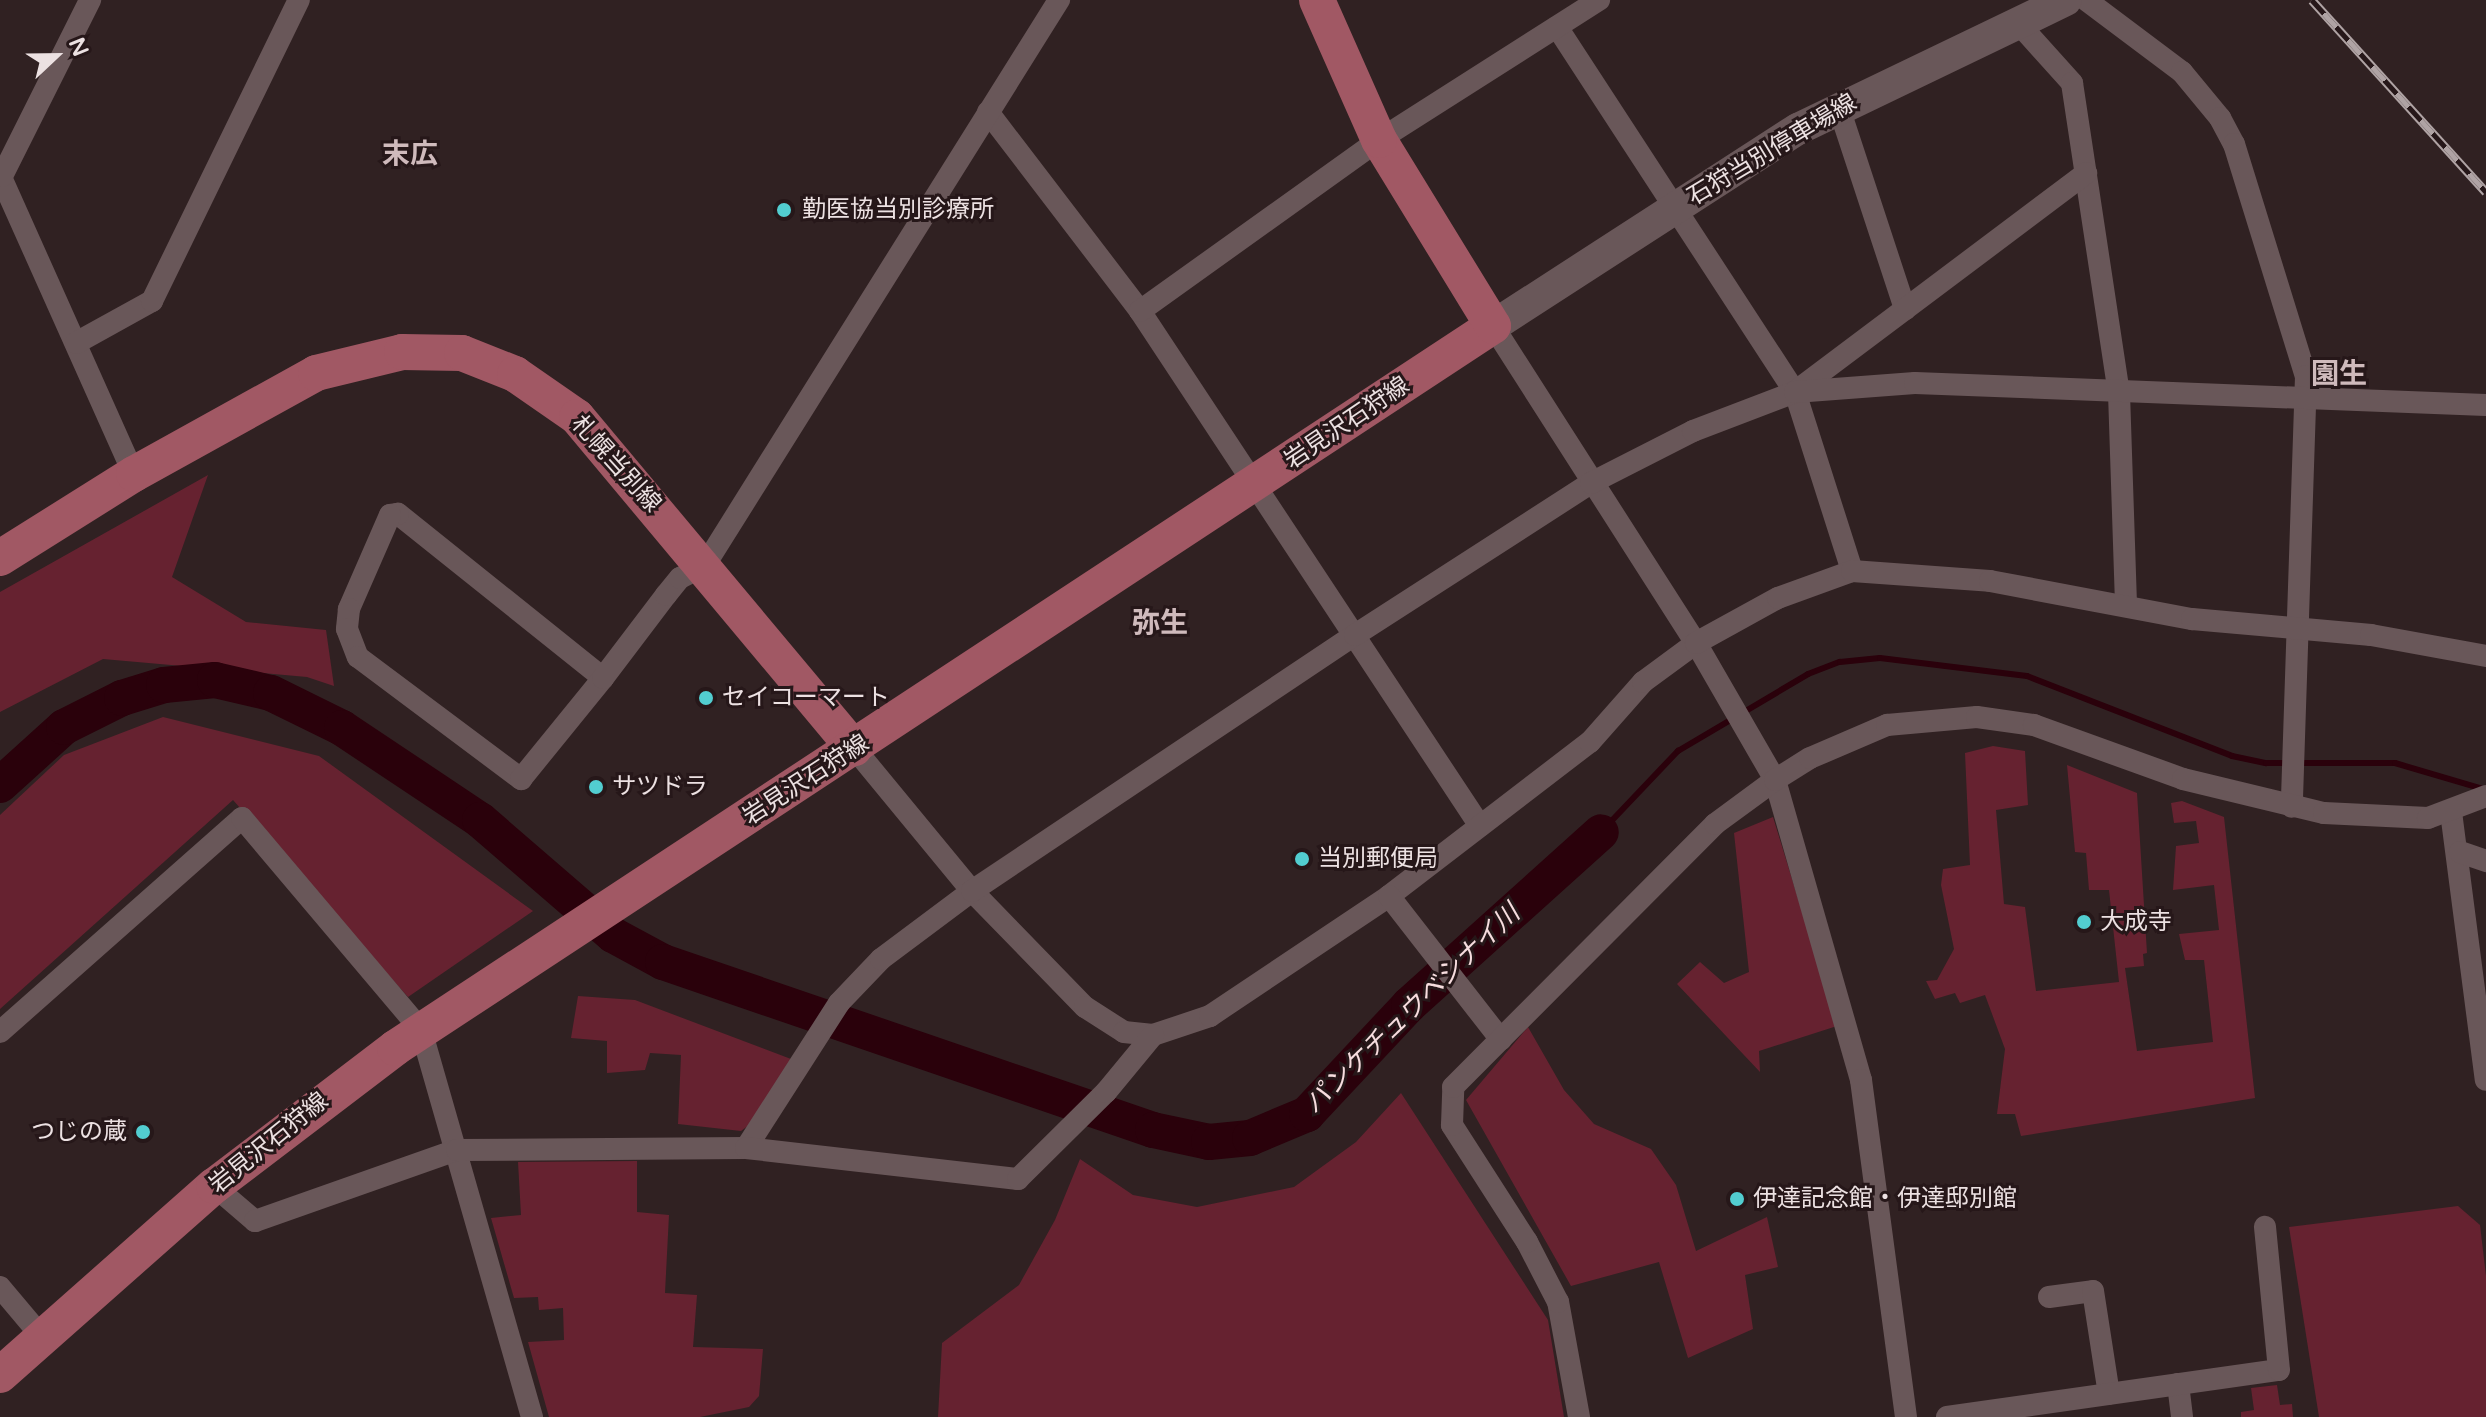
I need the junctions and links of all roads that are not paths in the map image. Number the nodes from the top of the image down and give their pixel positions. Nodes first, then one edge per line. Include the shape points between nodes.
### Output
1 (90, 0) edge
2 (299, 0) edge
3 (1059, 0) edge
4 (1317, 0) edge
5 (1599, 0) edge
6 (2066, 0) edge
7 (2086, 0) edge
8 (2018, 23) junction
9 (1557, 27) junction
10 (1839, 108) junction
11 (988, 112) junction
12 (1379, 140) junction
13 (2086, 173) junction
14 (1, 175) edge
15 (1674, 208) junction
16 (1905, 309) junction
17 (1140, 311) junction
18 (1493, 326) junction
19 (76, 343) junction
20 (1795, 392) junction
21 (2119, 393) junction
22 (2309, 395) junction
23 (2486, 405) edge
24 (134, 474) junction
25 (1256, 483) junction
26 (1591, 483) junction
27 (0, 558) edge
28 (705, 565) junction
29 (1852, 571) junction
30 (2126, 605) junction
31 (2295, 629) junction
32 (1355, 635) junction
33 (1696, 643) junction
34 (2486, 656) edge
35 (603, 678) junction
36 (854, 748) junction
37 (1775, 780) junction
38 (2469, 804) edge
39 (2292, 807) junction
40 (1480, 826) junction
41 (2460, 852) junction
42 (2486, 861) edge
43 (972, 891) junction
44 (1389, 896) junction
45 (421, 1030) junction
46 (0, 1032) edge
47 (1153, 1035) junction
48 (1501, 1040) junction
49 (2486, 1080) edge
50 (746, 1148) junction
51 (457, 1150) junction
52 (214, 1186) junction
53 (2265, 1227) dead end
54 (0, 1287) edge
55 (2049, 1297) dead end
56 (43, 1338) junction
57 (0, 1375) edge
58 (2178, 1384) junction
59 (2109, 1394) junction
60 (526, 1416) edge
61 (1579, 1417) edge
62 (1906, 1417) edge
63 (1947, 1417) edge
64 (2182, 1417) edge

1 - 14 street
2 - 19 street via 152,301
3 - 11 street
4 - 12 main road
5 - 9 street
6 - 8 main road, 石狩当別停車場線
7 - 22 street via 2182,72 2220,118 2234,144
8 - 10 main road, 石狩当別停車場線
8 - 13 street via 2072,83
9 - 12 street
9 - 15 street
10 - 15 main road, 石狩当別停車場線
10 - 16 street
11 - 17 street
11 - 28 street
12 - 17 street
12 - 18 main road
13 - 16 street
13 - 21 street
14 - 19 street
15 - 18 main road, 石狩当別停車場線
15 - 20 street
16 - 20 street
17 - 25 street
18 - 25 main road, 岩見沢石狩線
18 - 26 street
19 - 24 street
20 - 21 street via 1915,383
20 - 26 street via 1672,440
20 - 29 street
21 - 22 street
21 - 30 street
22 - 23 street
22 - 31 street
24 - 27 main road, 札幌当別線
24 - 28 main road, 札幌当別線 via 316,373 402,352 462,353 515,374 577,417
25 - 32 street
25 - 36 main road, 岩見沢石狩線
26 - 32 street
26 - 33 street
28 - 35 street via 680,578
28 - 36 main road, 札幌当別線
29 - 30 street via 1990,581
29 - 33 street via 1778,598
30 - 31 street
31 - 34 street via 2371,635
31 - 39 street
32 - 40 street
32 - 43 street
33 - 37 street
33 - 40 street via 1643,682 1590,742
35 - 35 street via 521,779 358,657 347,629 349,609 390,515 398,514
36 - 43 street
36 - 45 main road, 岩見沢石狩線
37 - 39 street via 1810,758 1887,725 1977,717 2034,725 2183,779
37 - 48 street via 1715,824
37 - 62 street via 1861,1080
38 - 39 street via 2376,819
38 - 41 street
40 - 44 street
41 - 42 street
41 - 49 street
43 - 47 street via 1103,1022 1124,1032
43 - 50 street via 881,959 839,1003
44 - 47 street via 1210,1016
44 - 48 street
45 - 46 street via 242,818
45 - 51 street
45 - 52 main road, 岩見沢石狩線 via 308,1110
47 - 50 street via 1106,1092 1018,1179
48 - 61 street via 1453,1087 1452,1125 1527,1242 1558,1302
50 - 51 street
51 - 52 street via 255,1221
51 - 60 street
52 - 56 main road, 岩見沢石狩線
53 - 58 street via 2279,1370
54 - 56 street
55 - 59 street via 2093,1291
56 - 57 main road, 岩見沢石狩線
58 - 59 street
58 - 64 street
59 - 63 street

